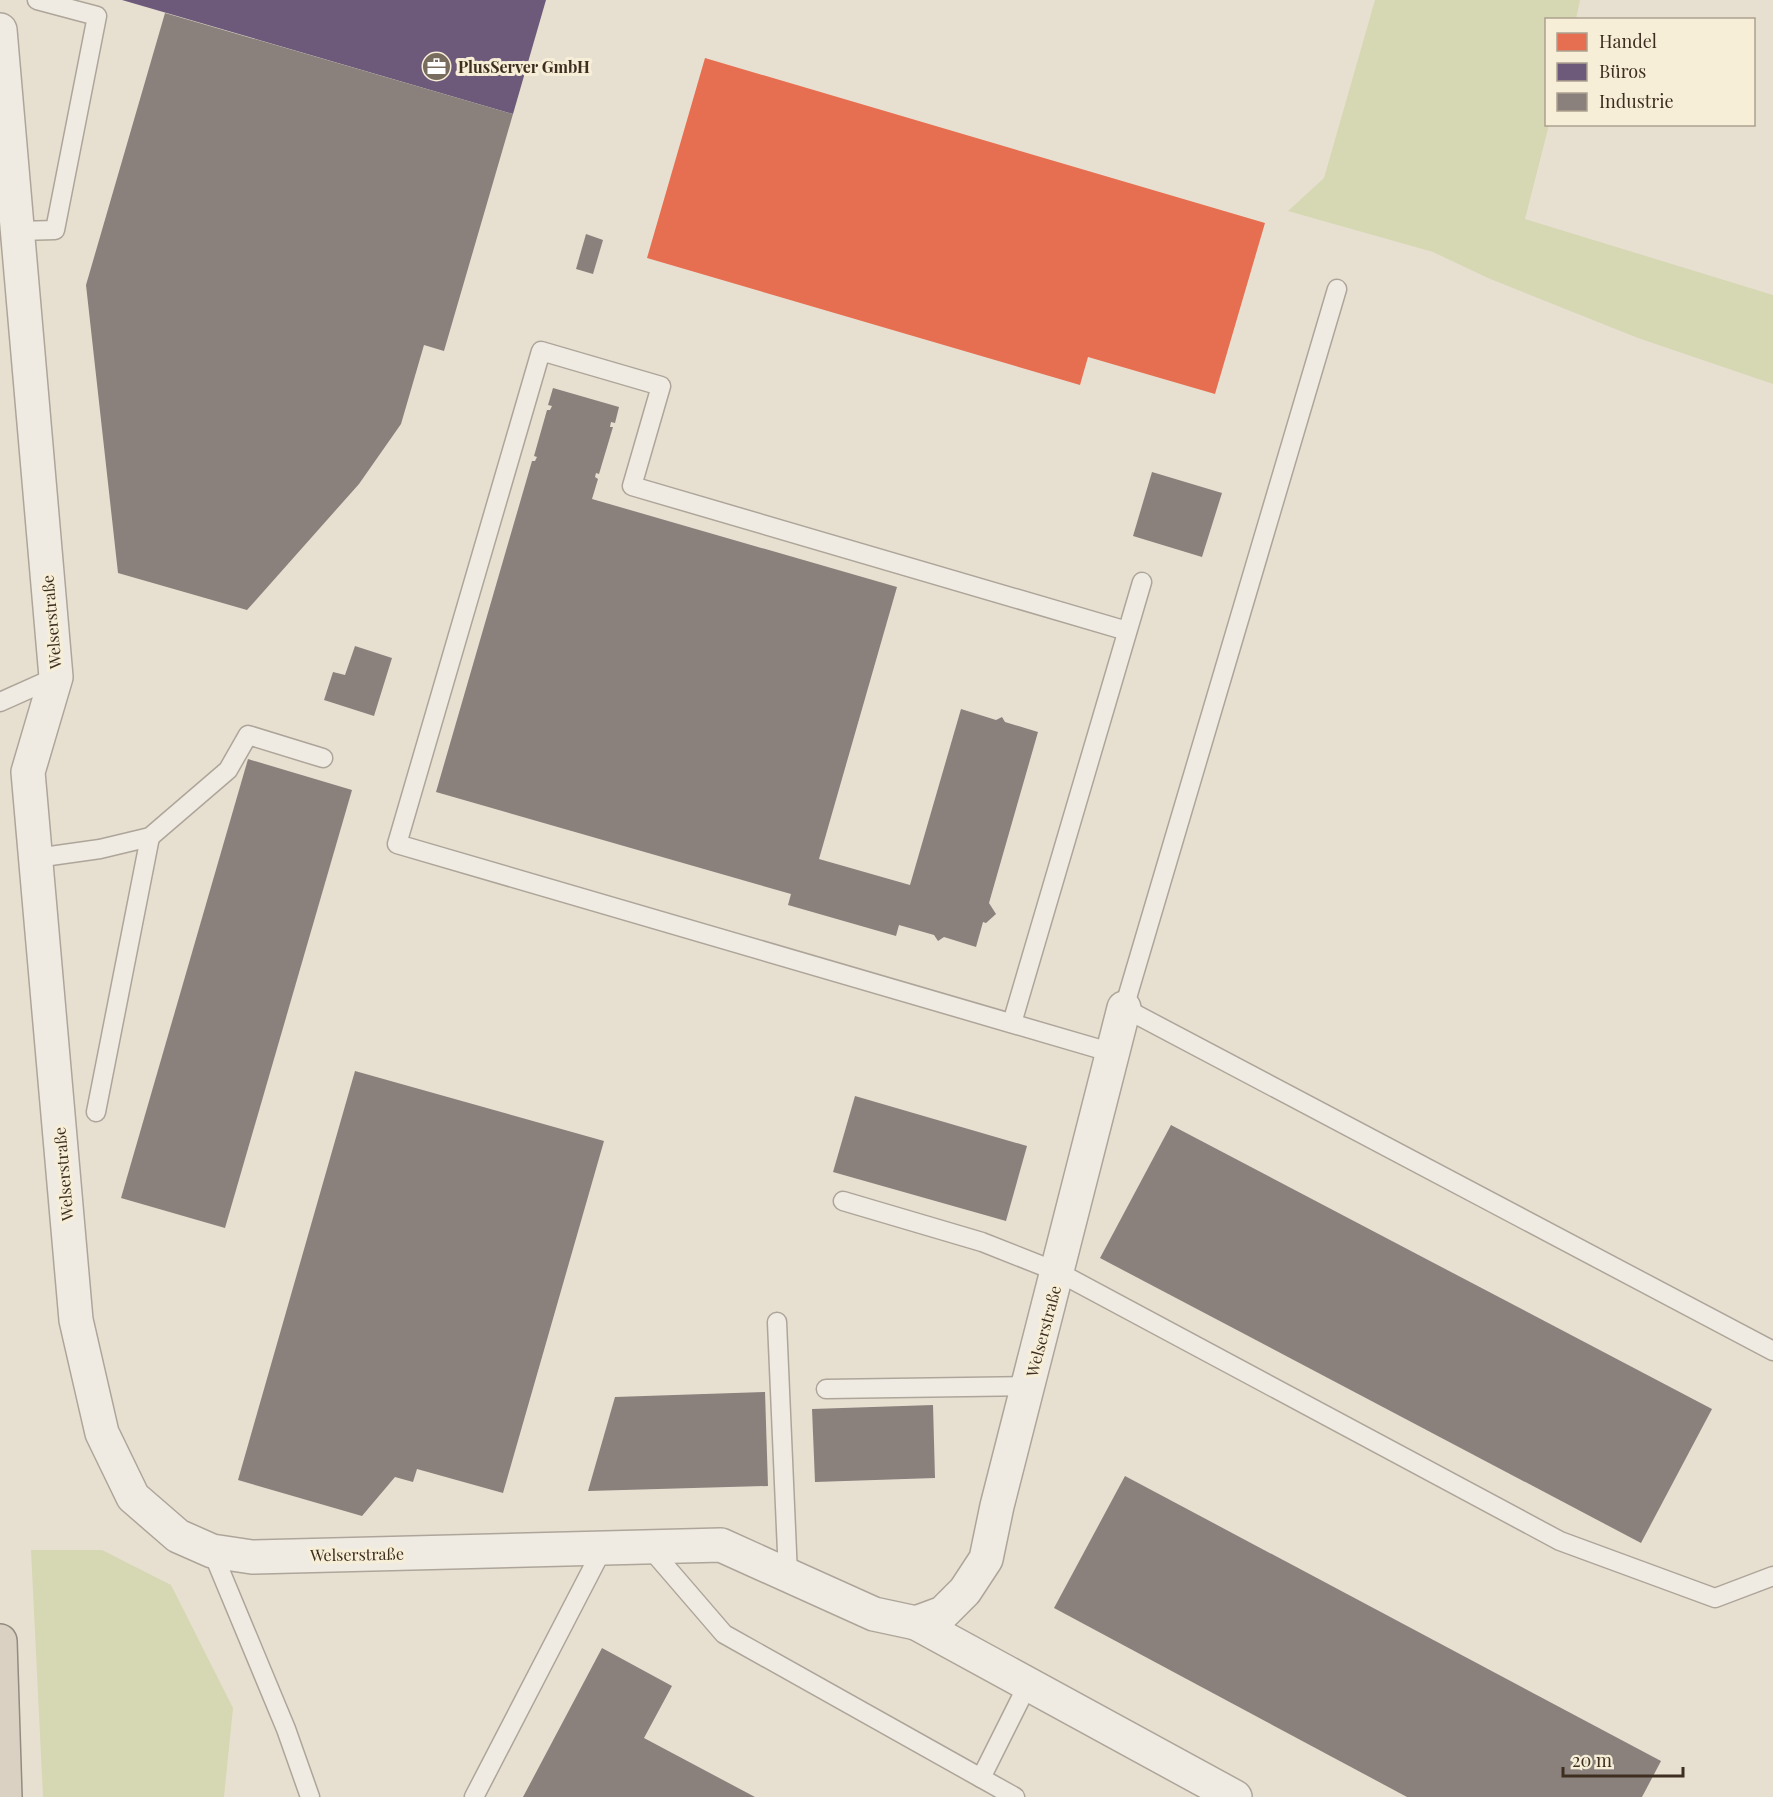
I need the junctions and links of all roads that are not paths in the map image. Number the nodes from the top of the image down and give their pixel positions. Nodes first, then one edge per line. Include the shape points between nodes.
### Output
1 (37, 0) edge
2 (0, 30) edge
3 (18, 231) junction
4 (1337, 289) dead end
5 (1142, 582) dead end
6 (1127, 631) junction
7 (56, 677) junction
8 (0, 702) edge
9 (323, 758) dead end
10 (150, 837) junction
11 (36, 858) junction
12 (1124, 1008) junction
13 (1012, 1023) junction
14 (1113, 1053) junction
15 (96, 1112) dead end
16 (843, 1201) dead end
17 (1058, 1272) junction
18 (777, 1322) dead end
19 (1773, 1351) edge
20 (1028, 1386) junction
21 (826, 1389) dead end
22 (649, 1547) junction
23 (603, 1548) junction
24 (212, 1551) junction
25 (788, 1575) junction
26 (1773, 1576) edge
27 (916, 1623) junction
28 (0, 1641) edge
29 (1028, 1684) junction
30 (981, 1778) junction
31 (5, 1797) edge
32 (310, 1797) edge
33 (474, 1797) edge
34 (1015, 1797) edge
35 (1235, 1797) edge

1 - 3 lane via 97,16 55,230
2 - 3 street, Welserstraße
3 - 7 street, Welserstraße
4 - 12 lane
5 - 6 lane
6 - 13 lane
6 - 13 lane via 632,486 661,386 541,351 397,844
7 - 8 lane
7 - 11 street, Welserstraße via 28,772
9 - 10 lane via 248,735 228,771
10 - 11 lane
10 - 15 lane
11 - 24 street, Welserstraße via 76,1320 102,1433 133,1497 178,1536
12 - 14 street, Welserstraße
12 - 19 lane
13 - 14 lane
14 - 17 street, Welserstraße
16 - 17 lane via 982,1242
17 - 20 street, Welserstraße
17 - 26 lane via 1560,1541 1715,1598
18 - 25 lane
20 - 21 lane
20 - 27 street, Welserstraße via 986,1560 965,1591 943,1613
22 - 23 street, Welserstraße
22 - 25 street, Welserstraße via 721,1545
22 - 30 lane via 724,1635
23 - 24 street, Welserstraße via 252,1557
23 - 33 lane
24 - 32 lane
25 - 27 street, Welserstraße via 874,1614
27 - 29 street, Welserstraße
28 - 31 highway
29 - 30 lane
29 - 35 street, Welserstraße
30 - 34 lane

